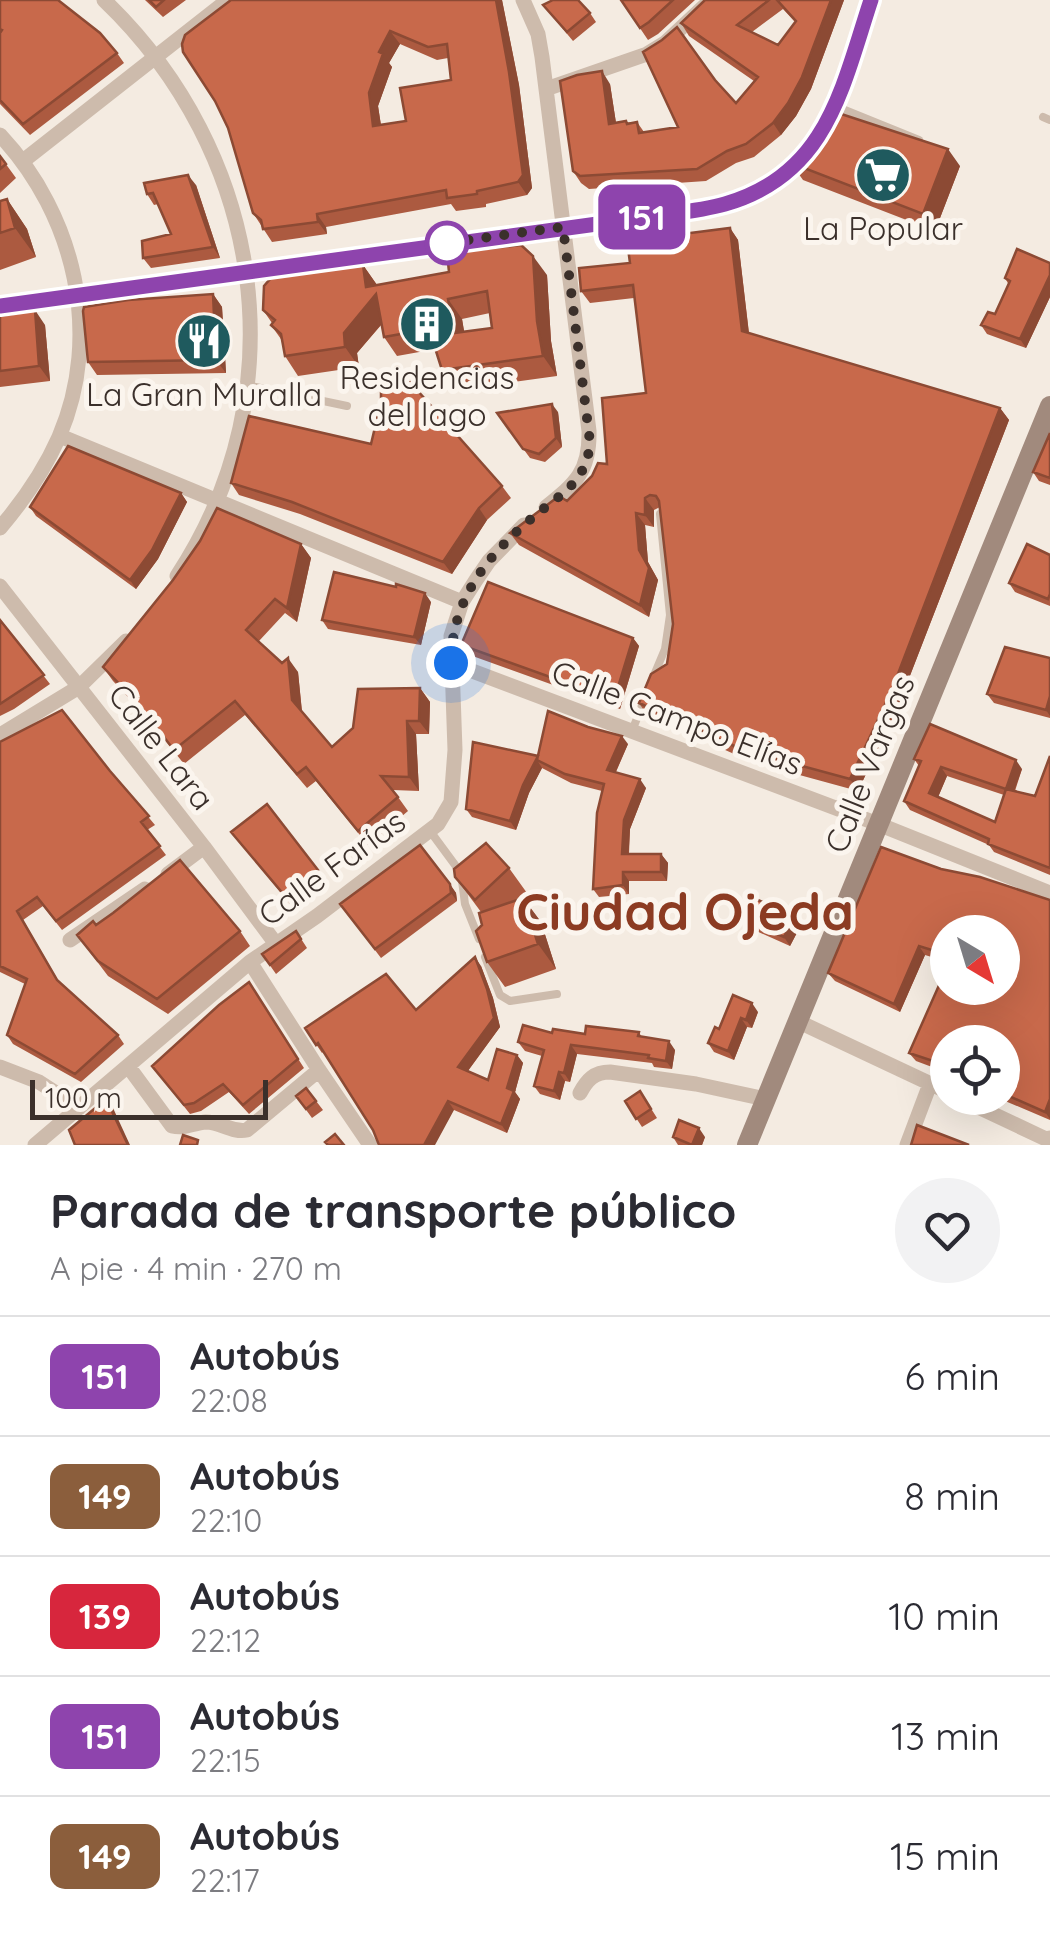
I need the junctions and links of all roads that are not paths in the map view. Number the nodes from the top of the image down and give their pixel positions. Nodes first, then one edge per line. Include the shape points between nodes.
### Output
1 (104, 0) edge
2 (228, 0) edge
3 (523, 0) edge
4 (711, 0) edge
5 (871, 0) edge
6 (157, 57) junction
7 (546, 88) junction
8 (836, 106) junction
9 (0, 135) edge
10 (934, 146) edge
11 (23, 161) junction
12 (563, 227) junction
13 (246, 270) junction
14 (78, 296) junction
15 (0, 306) edge
16 (246, 385) junction
17 (347, 406) dead end
18 (1050, 406) edge
19 (60, 436) junction
20 (216, 501) junction
21 (660, 514) edge
22 (0, 528) edge
23 (0, 586) edge
24 (167, 591) edge
25 (462, 602) junction
26 (134, 633) edge
27 (451, 663) junction
28 (79, 687) junction
29 (632, 731) junction
30 (0, 735) edge
31 (878, 824) junction
32 (430, 831) junction
33 (204, 846) junction
34 (1050, 893) edge
35 (70, 940) dead end
36 (276, 944) junction
37 (250, 962) junction
38 (557, 994) dead end
39 (796, 1022) junction
40 (0, 1066) edge
41 (128, 1066) junction
42 (318, 1070) junction
43 (930, 1084) joint
44 (580, 1094) dead end
45 (765, 1100) junction
46 (79, 1108) junction
47 (996, 1115) edge
48 (1050, 1138) edge
49 (34, 1145) edge
50 (370, 1145) edge
51 (747, 1145) edge
52 (907, 1145) edge

1 - 6 street
2 - 6 street
3 - 7 street, Calle Farías via 538,34
4 - 7 street via 647,54
5 - 8 street
6 - 11 street
6 - 13 street via 215,158
7 - 12 street, Calle Farías
8 - 10 lane
8 - 12 street via 804,156 748,196 701,209
9 - 11 street
11 - 14 street via 60,226
12 - 13 street
12 - 25 street, Calle Farías via 589,453 571,488 489,561
13 - 14 street
13 - 16 street
14 - 15 street
14 - 19 street via 77,369
16 - 17 lane
16 - 20 street
18 - 31 street, Calle Vargas
19 - 20 street
19 - 22 street
20 - 24 street
20 - 25 street
21 - 29 lane via 669,631
23 - 28 street, Calle Lara
25 - 27 street, Calle Farías
26 - 28 street
27 - 29 street, Calle Campo Elías
27 - 32 street, Calle Farías via 450,802
28 - 30 street
28 - 33 street, Calle Lara
29 - 31 street, Calle Campo Elías
31 - 34 street, Calle Campo Elías
31 - 39 street, Calle Vargas
32 - 36 street, Calle Farías
32 - 38 lane via 460,873 500,995 510,1001
33 - 35 street
33 - 36 street, Calle Lara
36 - 37 street, Calle Farías
37 - 41 street, Calle Farías
37 - 42 street
39 - 43 street
39 - 45 street, Calle Vargas
40 - 46 street
41 - 42 street via 172,1126 210,1122 241,1132
41 - 46 street, Calle Farías
42 - 50 street
43 - 52 street
44 - 45 street via 594,1076 610,1072
45 - 51 street, Calle Vargas
46 - 49 street, Calle Farías
47 - 48 street

